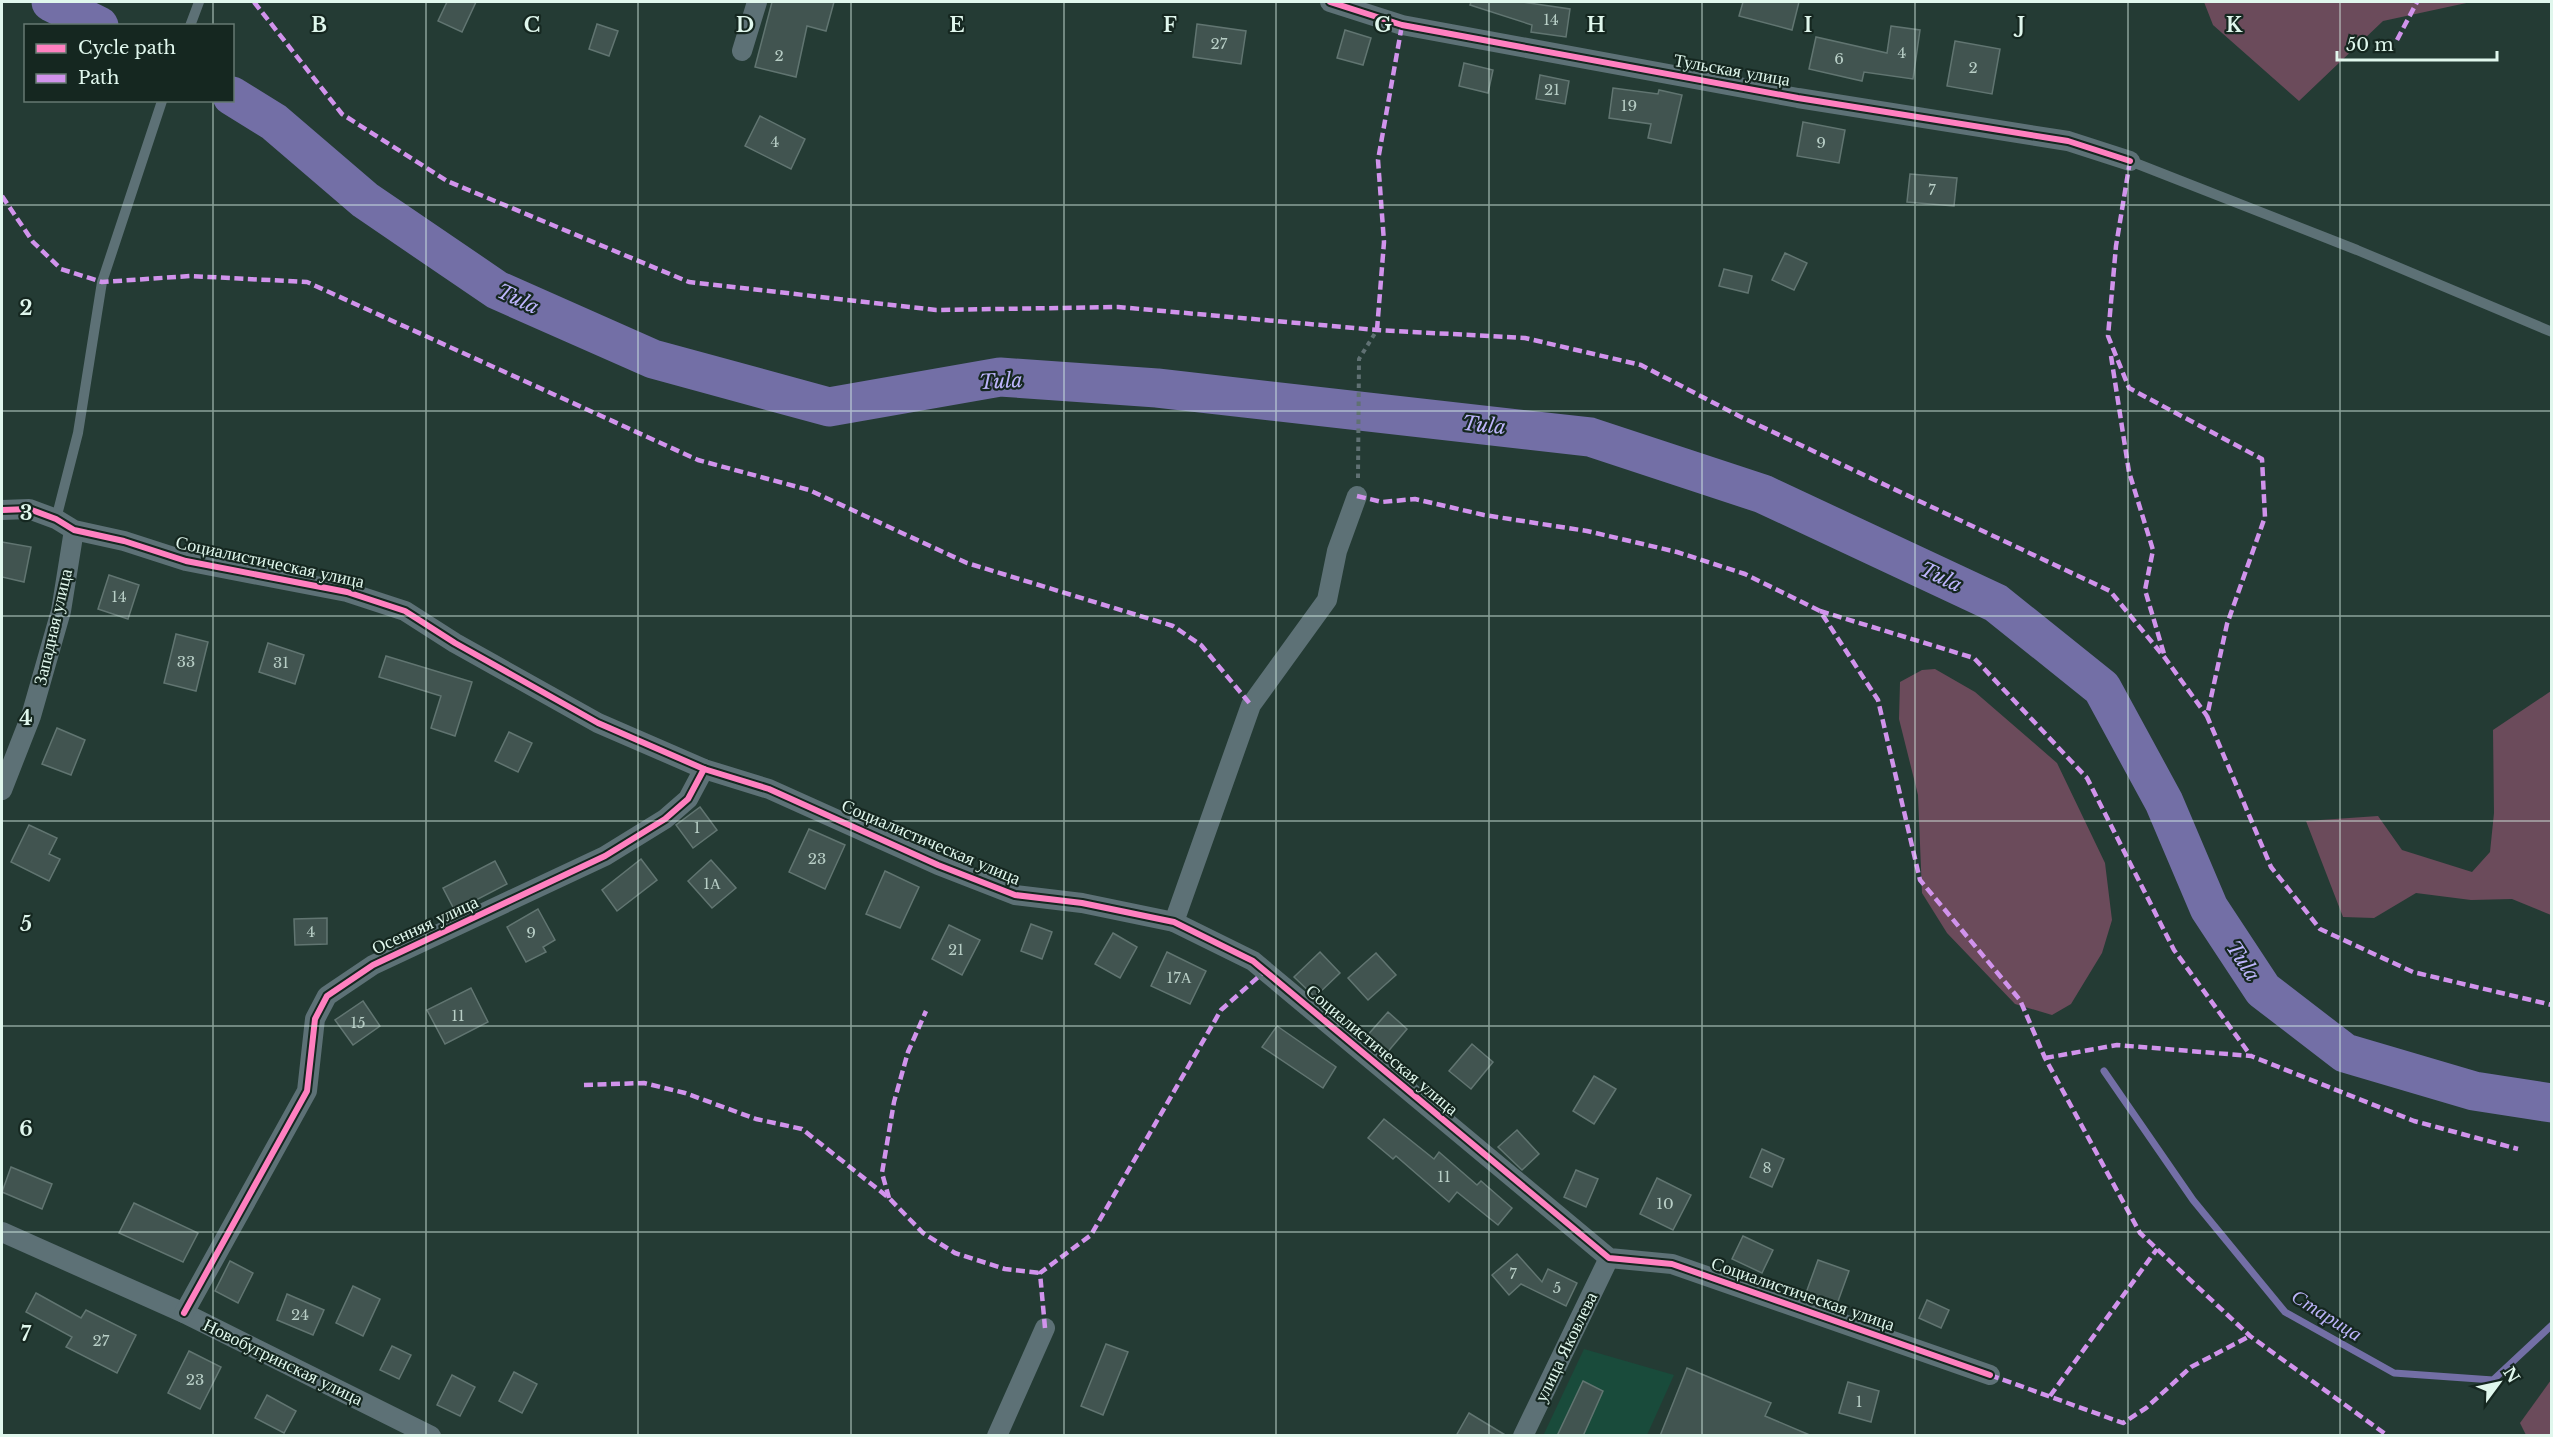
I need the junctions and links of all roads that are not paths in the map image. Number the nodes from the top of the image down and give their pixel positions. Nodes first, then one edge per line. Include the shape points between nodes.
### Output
1 (199, 2) edge
2 (757, 2) edge
3 (1330, 2) edge
4 (1354, 5) edge
5 (191, 24) edge
6 (742, 51) dead end
7 (162, 102) edge
8 (2130, 161) joint
9 (2552, 332) edge
10 (1357, 496) dead end
11 (2, 510) edge
12 (56, 519) junction
13 (74, 530) junction
14 (704, 769) junction
15 (2, 790) edge
16 (1173, 922) junction
17 (2, 1232) edge
18 (1608, 1258) junction
19 (184, 1313) junction
20 (1046, 1328) dead end
21 (1990, 1375) dead end
22 (431, 1436) edge
23 (997, 1436) edge
24 (1523, 1436) edge

1 - 5 lane
2 - 6 street
3 - 4 street, Тульская улица
4 - 8 street, Тульская улица via 1402,25 1798,98 2068,141
7 - 12 lane via 102,282 78,433
8 - 9 lane
10 - 16 street via 1337,551 1327,600 1251,705
11 - 12 street, Социалистическая улица via 29,509
12 - 13 street, Социалистическая улица
13 - 14 street, Социалистическая улица via 186,561 347,592 405,611 455,644 598,723
13 - 15 street, Западная улица via 61,611 31,716
14 - 16 street, Социалистическая улица via 769,789 1015,896 1082,903
14 - 19 street, Осенняя улица via 688,799 665,819 605,856 373,965 327,996 315,1019 307,1091
16 - 18 street, Социалистическая улица via 1253,961
17 - 19 street, Новобугринская улица
18 - 21 street, Социалистическая улица via 1672,1264
18 - 24 street, улица Яковлева
19 - 22 street, Новобугринская улица
20 - 23 street

